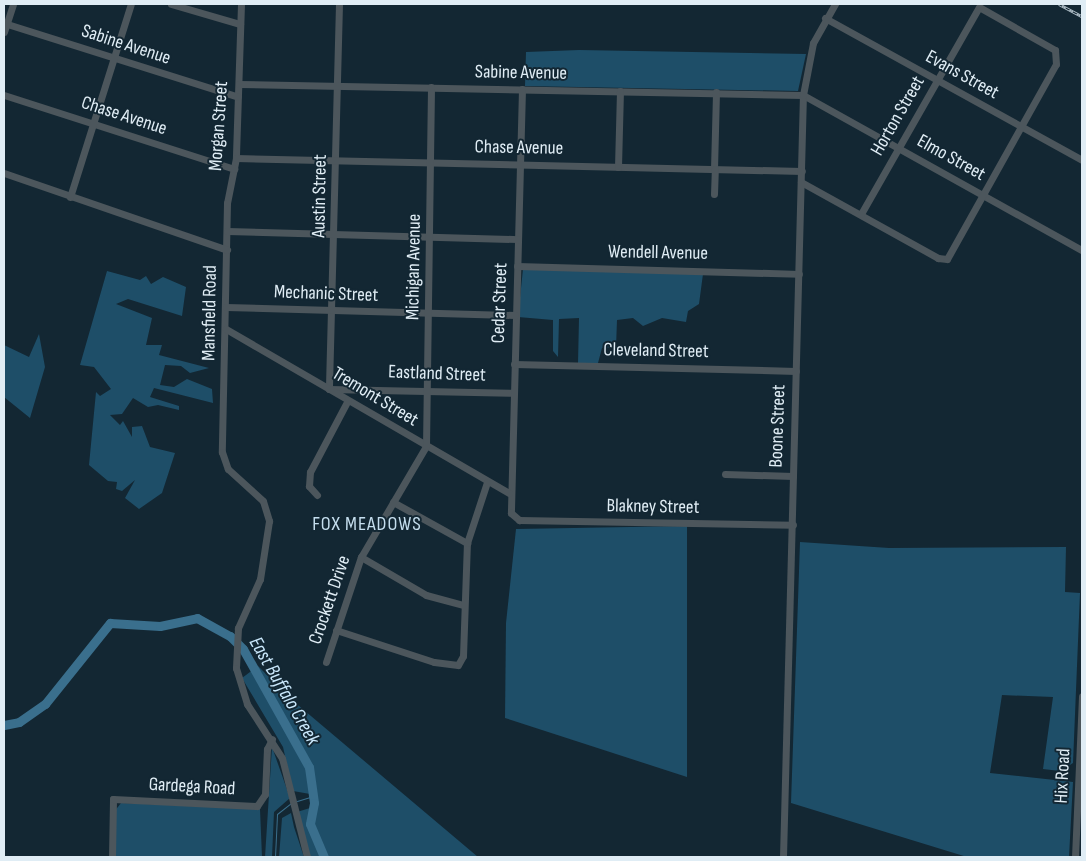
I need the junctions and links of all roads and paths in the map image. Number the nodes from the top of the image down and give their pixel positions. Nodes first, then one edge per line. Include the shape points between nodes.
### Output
1 (13, 4) edge
2 (131, 4) edge
3 (171, 4) edge
4 (241, 4) edge
5 (339, 4) edge
6 (835, 4) edge
7 (825, 18) junction
8 (5, 23) edge
9 (240, 24) junction
10 (4, 32) edge
11 (114, 58) junction
12 (937, 80) junction
13 (239, 84) junction
14 (337, 85) junction
15 (431, 87) junction
16 (522, 89) junction
17 (620, 91) junction
18 (716, 92) junction
19 (4, 95) edge
20 (803, 95) junction
21 (238, 97) junction
22 (94, 123) junction
23 (1021, 126) junction
24 (899, 147) junction
25 (236, 158) junction
26 (1082, 160) edge
27 (337, 161) junction
28 (431, 162) junction
29 (520, 164) junction
30 (618, 167) junction
31 (234, 169) junction
32 (714, 169) junction
33 (802, 171) junction
34 (4, 173) edge
35 (801, 182) junction
36 (714, 194) dead end
37 (983, 194) junction
38 (70, 196) junction
39 (861, 214) junction
40 (227, 231) junction
41 (336, 234) junction
42 (431, 237) junction
43 (518, 239) junction
44 (227, 250) junction
45 (1082, 250) edge
46 (517, 266) junction
47 (799, 274) junction
48 (226, 308) junction
49 (333, 311) junction
50 (430, 313) junction
51 (515, 316) junction
52 (226, 329) junction
53 (514, 364) junction
54 (796, 371) junction
55 (329, 389) junction
56 (428, 390) junction
57 (513, 393) junction
58 (348, 400) junction
59 (426, 446) junction
60 (725, 474) dead end
61 (793, 476) junction
62 (487, 482) junction
63 (509, 493) junction
64 (317, 496) dead end
65 (393, 502) junction
66 (513, 517) joint
67 (793, 525) junction
68 (467, 543) junction
69 (361, 557) junction
70 (464, 605) junction
71 (336, 630) junction
72 (326, 662) dead end
73 (1082, 696) edge
74 (272, 740) junction
75 (112, 857) edge
76 (307, 857) edge
77 (783, 857) edge
78 (1075, 857) edge

1 - 8 street
2 - 11 street
3 - 9 street
4 - 9 street, Morgan Street
5 - 14 street, Austin Street
6 - 7 street, Boone Street
7 - 12 street, Evans Street
7 - 20 street, Boone Street via 808,58
8 - 10 street
8 - 11 street, Sabine Avenue
9 - 13 street, Morgan Street
11 - 21 street, Sabine Avenue
11 - 22 street
12 - 23 street, Evans Street
12 - 23 street, Horton Street via 979,7 1055,50 1056,64
12 - 24 street, Horton Street
13 - 14 street, Sabine Avenue
13 - 21 street, Morgan Street
14 - 15 street, Sabine Avenue
14 - 27 street, Austin Street
15 - 16 street, Sabine Avenue
15 - 28 street, Michigan Avenue
16 - 17 street, Sabine Avenue
16 - 29 street, Cedar Street
17 - 18 street, Sabine Avenue
17 - 30 street
18 - 20 street, Sabine Avenue
18 - 32 street
19 - 22 street, Chase Avenue
20 - 24 street, Elmo Street
20 - 33 street, Boone Street
21 - 25 street, Morgan Street
22 - 31 street, Chase Avenue
22 - 38 street
23 - 26 street, Evans Street
23 - 37 street
24 - 37 street, Elmo Street
24 - 39 street, Horton Street
25 - 27 street, Chase Avenue
25 - 31 street, Morgan Street
27 - 28 street, Chase Avenue
27 - 41 street, Austin Street
28 - 29 street, Chase Avenue
28 - 42 street, Michigan Avenue
29 - 30 street, Chase Avenue
29 - 43 street, Cedar Street
30 - 32 street, Chase Avenue
31 - 40 street, Morgan Street
32 - 33 street, Chase Avenue
32 - 36 street
33 - 35 street, Boone Street
34 - 38 street, Mansfield Road
35 - 39 street
35 - 47 street, Boone Street
37 - 39 street via 947,259
37 - 45 street, Elmo Street
38 - 44 street, Mansfield Road
40 - 41 street
40 - 44 street, Morgan Street
41 - 42 street
41 - 49 street, Austin Street
42 - 43 street
42 - 50 street, Michigan Avenue
43 - 46 street, Cedar Street
44 - 48 street, Mansfield Road
46 - 47 street, Wendell Avenue
46 - 51 street, Cedar Street
47 - 54 street, Boone Street
48 - 49 street, Mechanic Street
48 - 52 street, Mansfield Road
49 - 50 street, Mechanic Street
49 - 55 street, Austin Street
50 - 51 street, Mechanic Street
50 - 56 street, Michigan Avenue
51 - 53 street, Cedar Street
52 - 55 street, Tremont Street
52 - 74 street, Mansfield Road via 223,460 265,505 269,527 263,569 237,633 236,668 247,704
53 - 54 street, Cleveland Street
53 - 57 street, Cedar Street
54 - 61 street, Boone Street
55 - 56 street, Eastland Street
55 - 58 street, Tremont Street
56 - 57 street, Eastland Street
56 - 59 street, Michigan Avenue
57 - 63 street, Cedar Street
58 - 59 street, Tremont Street
58 - 64 street via 310,472 309,486
59 - 62 street, Tremont Street
59 - 65 street, Crockett Drive
60 - 61 street
61 - 67 street, Boone Street
62 - 63 street, Tremont Street
62 - 68 street
63 - 66 street, Cedar Street
65 - 68 street
65 - 69 street, Crockett Drive
66 - 67 street, Blakney Street
67 - 77 street, Boone Street
68 - 70 street
69 - 70 street via 426,596
69 - 71 street, Crockett Drive
70 - 71 street via 463,656 451,667
71 - 72 street, Crockett Drive
73 - 78 street, Hix Road
74 - 75 street, Gardega Road via 267,749 265,794 257,806 113,799
74 - 76 street via 282,758

